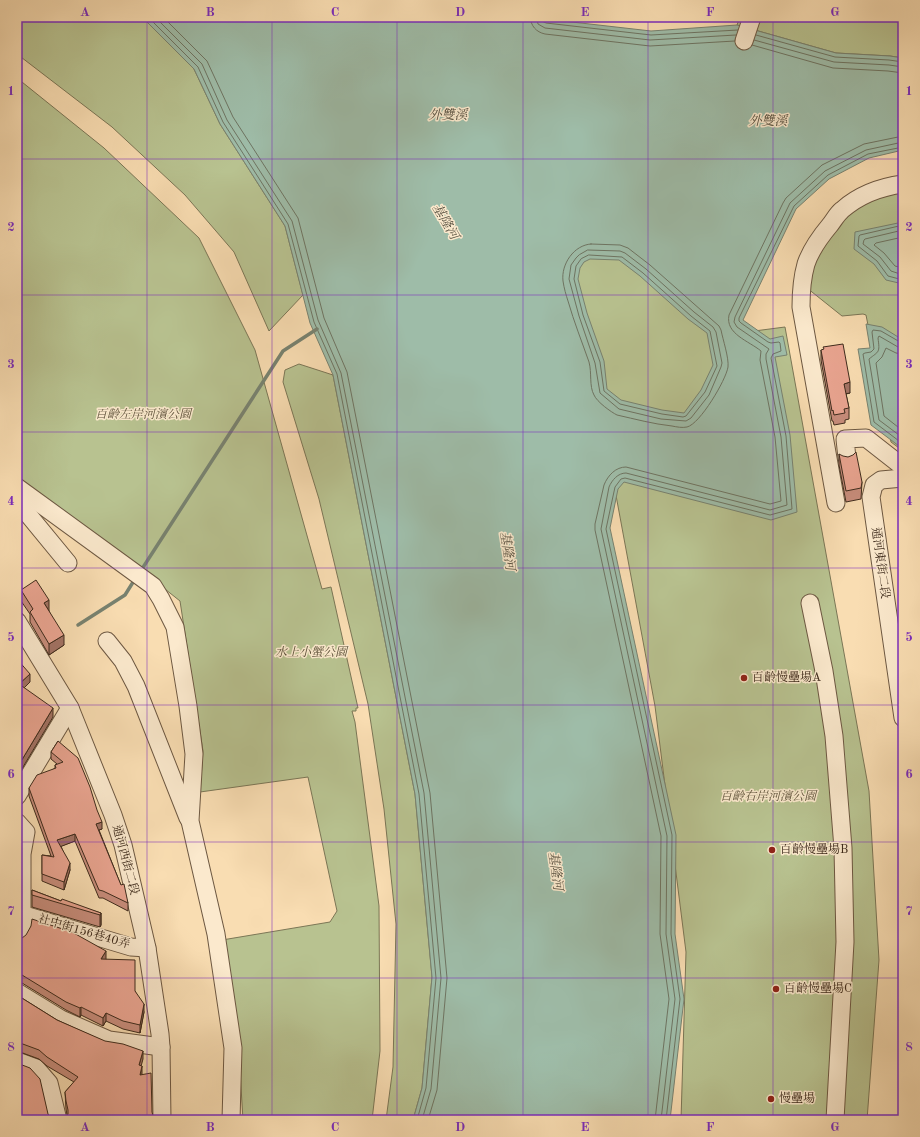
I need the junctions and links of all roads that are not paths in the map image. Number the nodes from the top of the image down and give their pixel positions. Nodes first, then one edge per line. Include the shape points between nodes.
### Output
1 (752, 17) edge
2 (744, 41) dead end
3 (903, 184) edge
4 (847, 458) edge
5 (903, 467) edge
6 (903, 478) edge
7 (17, 487) edge
8 (17, 501) edge
9 (836, 503) dead end
10 (68, 563) dead end
11 (810, 603) dead end
12 (17, 621) edge
13 (106, 640) dead end
14 (70, 708) junction
15 (903, 718) edge
16 (17, 796) edge
17 (190, 821) junction
18 (17, 822) edge
19 (21, 914) junction
20 (17, 938) edge
21 (147, 948) junction
22 (17, 992) edge
23 (162, 1047) junction
24 (17, 1061) edge
25 (58, 1120) edge
26 (162, 1120) edge
27 (231, 1120) edge
28 (835, 1120) edge

1 - 2 street
3 - 9 street via 872,191 841,211 818,238 806,264 802,283 801,307
4 - 5 street via 845,440 866,438
6 - 15 street, 通河東街二段 via 881,480 874,485 871,497
7 - 17 street via 153,586 161,599 175,627 194,754
8 - 10 street
11 - 28 street via 834,736 843,848 845,942
12 - 14 street, 通河西街二段
13 - 17 street via 123,661 136,686
14 - 16 street
14 - 21 street, 通河西街二段 via 123,845
17 - 27 street via 216,934 232,1048
18 - 19 street via 26,832 22,854
19 - 20 street via 22,929
19 - 21 street, 社中街156巷40弄 via 131,947
21 - 23 street, 通河西街二段
22 - 23 street via 61,1018 109,1040
23 - 26 street, 通河西街二段
24 - 25 street via 36,1068 49,1083

